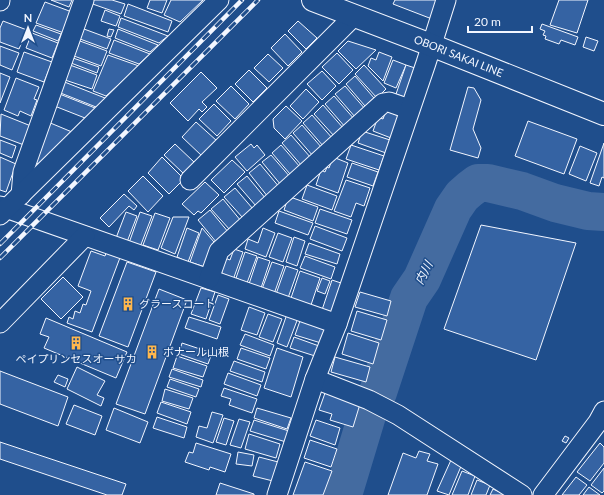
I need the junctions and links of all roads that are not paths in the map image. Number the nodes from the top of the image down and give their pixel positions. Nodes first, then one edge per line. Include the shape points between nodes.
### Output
1 (84, 0) edge
2 (218, 0) edge
3 (313, 0) edge
4 (446, 0) edge
5 (355, 15) junction
6 (431, 45) junction
7 (409, 109) junction
8 (604, 114) edge
9 (190, 180) dead end
10 (21, 195) junction
11 (2, 210) edge
12 (85, 236) junction
13 (209, 279) junction
14 (0, 323) edge
15 (336, 324) junction
16 (315, 379) junction
17 (602, 420) edge
18 (277, 495) edge
19 (522, 495) edge
20 (543, 495) edge

1 - 10 street via 23,172
2 - 10 street
3 - 5 main road, OBORI SAKAI LINE
4 - 6 street
5 - 6 main road, OBORI SAKAI LINE
5 - 9 street
6 - 7 street
6 - 8 main road, OBORI SAKAI LINE
7 - 13 street via 389,102 383,103 219,251
7 - 15 street
10 - 11 street
11 - 12 street
12 - 13 street
12 - 14 street
13 - 15 street
15 - 16 street
16 - 18 street
16 - 19 street via 369,400 398,415
17 - 20 street

